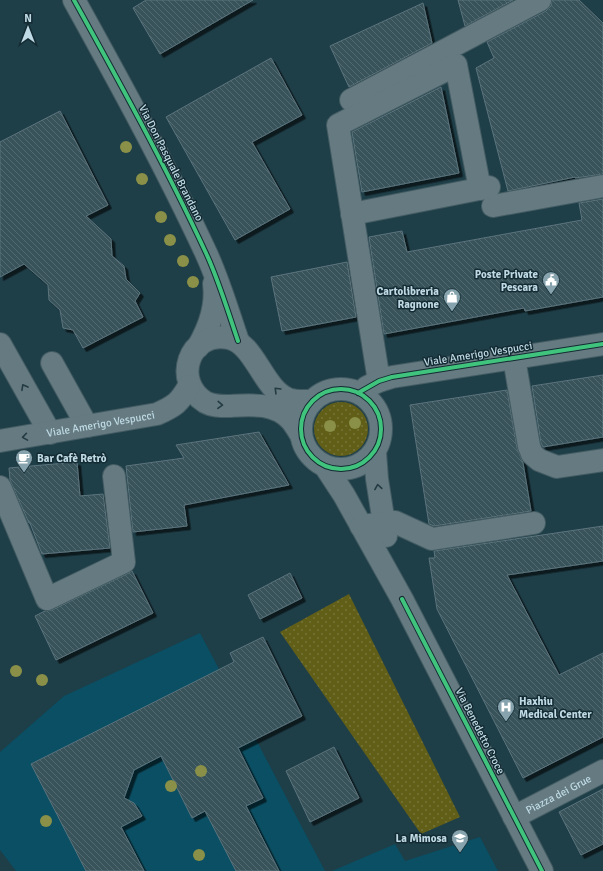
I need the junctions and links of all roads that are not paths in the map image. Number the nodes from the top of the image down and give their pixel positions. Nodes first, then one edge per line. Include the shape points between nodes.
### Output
1 (74, 0) edge
2 (540, 0) edge
3 (351, 100) dead end
4 (603, 186) edge
5 (487, 194) junction
6 (352, 214) junction
7 (212, 268) junction
8 (238, 341) junction
9 (0, 344) edge
10 (603, 344) edge
11 (198, 346) junction
12 (514, 358) junction
13 (52, 363) dead end
14 (379, 381) junction
15 (189, 386) junction
16 (358, 392) junction
17 (312, 401) junction
18 (88, 426) junction
19 (50, 433) junction
20 (301, 435) junction
21 (0, 441) edge
22 (375, 452) junction
23 (603, 460) edge
24 (325, 466) junction
25 (114, 476) dead end
26 (0, 487) edge
27 (383, 523) junction
28 (534, 523) dead end
29 (361, 526) junction
30 (402, 599) junction
31 (603, 771) edge
32 (514, 817) junction
33 (542, 871) edge

1 - 7 street, Via Don Pasquale Brandano via 162,164
2 - 3 street
4 - 5 street
5 - 6 street
5 - 6 street via 456,65 338,125
6 - 14 street
7 - 8 street, Via Don Pasquale Brandano
7 - 11 street, Via Don Pasquale Brandano via 215,289 213,308 205,334
8 - 11 street via 214,338
17 -> 8 street via 297,401 280,394
19 -> 9 street
10 - 12 street, Viale Amerigo Vespucci
11 - 15 street via 188,365
12 - 14 street, Viale Amerigo Vespucci
12 - 23 street via 532,454 539,460 557,467
13 - 18 street
14 - 16 street, Viale Amerigo Vespucci
15 - 18 street, Viale Amerigo Vespucci via 181,400 157,414
15 -> 20 street via 206,403 217,406 270,407 291,420
16 - 17 street via 334,390
16 - 22 street via 372,403 380,418 381,436
17 - 20 street via 304,414
18 - 19 street, Viale Amerigo Vespucci
19 -> 21 street, Viale Amerigo Vespucci
20 - 24 street via 307,450
22 - 24 street via 361,465 353,468 334,469
27 -> 22 street, Via Benedetto Croce
24 - 29 street, Via Benedetto Croce
25 - 26 street via 124,562 47,599
27 - 28 street via 395,522 432,539
27 - 29 street
27 - 30 street, Via Benedetto Croce via 388,554
29 - 30 street, Via Benedetto Croce
30 - 32 street, Via Benedetto Croce
31 - 32 street, Piazza dei Grue
32 - 33 street, Via Benedetto Croce

